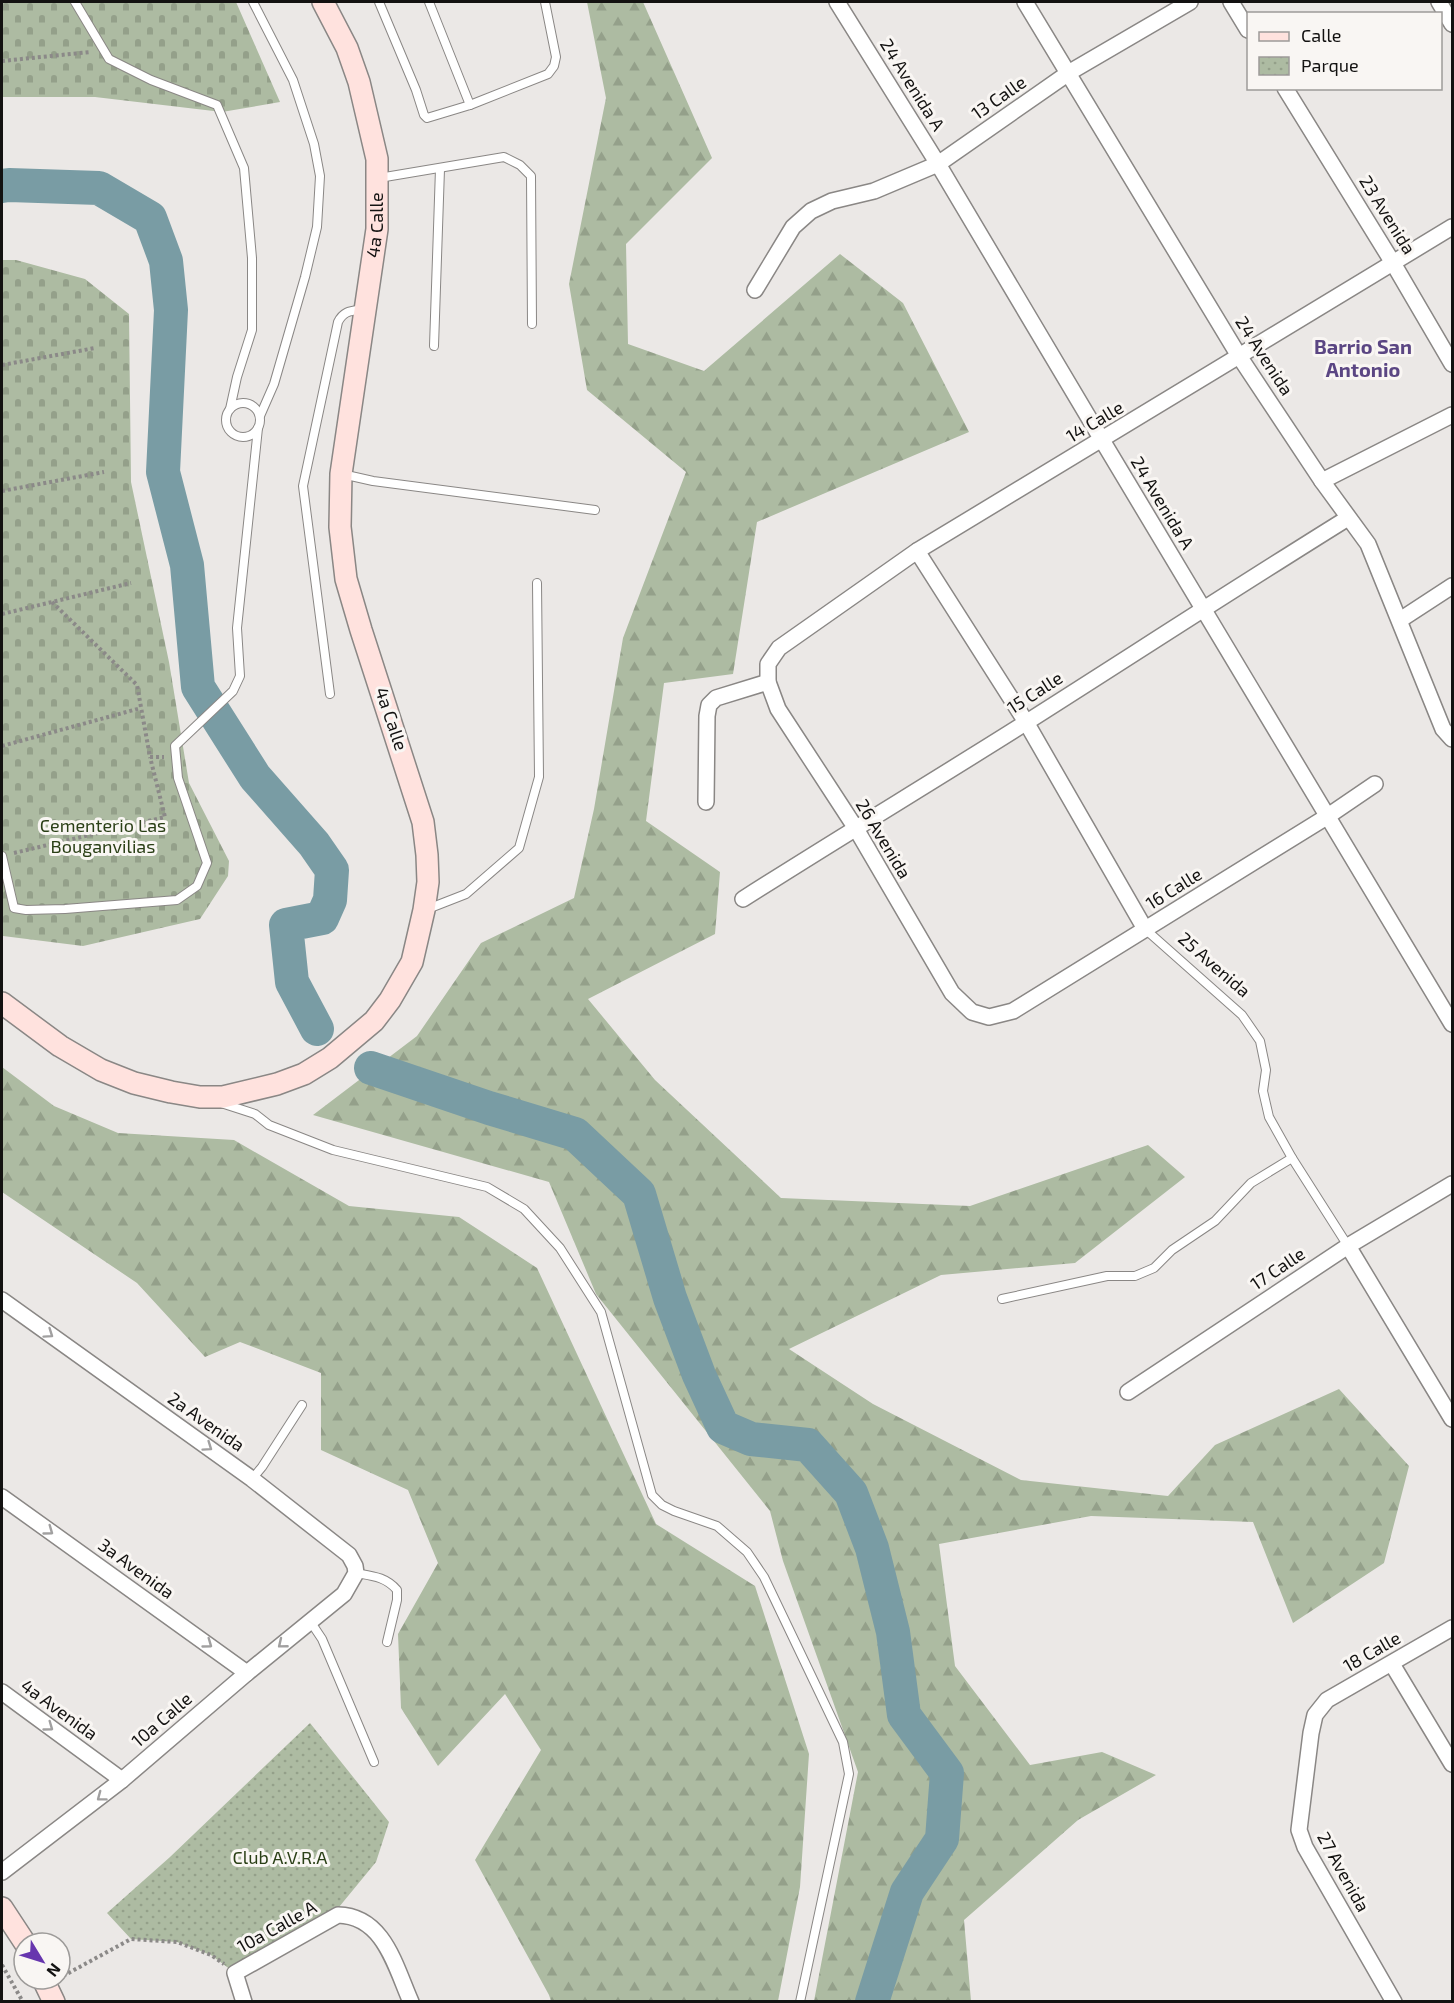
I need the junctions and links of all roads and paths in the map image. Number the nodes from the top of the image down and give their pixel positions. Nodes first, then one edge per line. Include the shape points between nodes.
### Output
1 (75, 2) edge
2 (253, 2) edge
3 (323, 2) edge
4 (379, 2) edge
5 (429, 2) edge
6 (545, 2) edge
7 (837, 2) edge
8 (1025, 2) edge
9 (1190, 2) edge
10 (1231, 2) edge
11 (1439, 2) edge
12 (1452, 24) edge
13 (1247, 28) edge
14 (103, 50) junction
15 (2, 62) edge
16 (1070, 72) junction
17 (1286, 90) edge
18 (470, 105) junction
19 (938, 164) junction
20 (440, 169) junction
21 (378, 178) junction
22 (1452, 227) edge
23 (1393, 263) junction
24 (755, 290) dead end
25 (365, 309) junction
26 (531, 324) dead end
27 (434, 345) dead end
28 (95, 348) dead end
29 (1239, 356) junction
30 (1452, 364) edge
31 (2, 365) edge
32 (230, 409) junction
33 (1452, 415) edge
34 (260, 416) junction
35 (258, 428) junction
36 (1102, 440) junction
37 (104, 472) dead end
38 (341, 474) junction
39 (1322, 481) junction
40 (2, 491) edge
41 (595, 510) dead end
42 (1348, 518) junction
43 (917, 551) junction
44 (537, 582) dead end
45 (131, 584) dead end
46 (1452, 586) edge
47 (52, 602) junction
48 (1203, 608) junction
49 (2, 614) edge
50 (1400, 620) junction
51 (768, 664) joint
52 (768, 682) junction
53 (330, 694) dead end
54 (141, 708) junction
55 (1026, 722) junction
56 (1452, 739) edge
57 (2, 746) edge
58 (150, 757) junction
59 (176, 757) junction
60 (1375, 784) dead end
61 (706, 802) dead end
62 (1328, 816) junction
63 (855, 827) junction
64 (2, 856) edge
65 (742, 899) dead end
66 (424, 910) junction
67 (1145, 929) junction
68 (2, 1003) edge
69 (989, 1017) joint
70 (1452, 1024) edge
71 (200, 1096) junction
72 (1292, 1158) junction
73 (1452, 1184) edge
74 (1348, 1246) junction
75 (1002, 1299) dead end
76 (2, 1300) edge
77 (1128, 1392) dead end
78 (302, 1406) dead end
79 (1452, 1419) edge
80 (252, 1479) junction
81 (2, 1497) edge
82 (356, 1573) junction
83 (310, 1621) junction
84 (1452, 1628) edge
85 (387, 1642) dead end
86 (1392, 1664) junction
87 (247, 1673) junction
88 (2, 1692) edge
89 (1315, 1715) joint
90 (374, 1762) dead end
91 (1452, 1764) edge
92 (122, 1780) junction
93 (2, 1872) edge
94 (2, 1908) edge
95 (17, 1931) edge
96 (2, 1965) edge
97 (231, 1970) junction
98 (72, 1971) edge
99 (23, 2001) edge
100 (244, 2001) edge
101 (411, 2001) edge
102 (800, 2001) edge
103 (1394, 2001) edge

1 - 14 lane
2 - 34 lane via 293,80 320,176 317,227 305,278 274,384
3 - 21 main road, 4a Calle via 347,48 359,82
4 - 18 lane via 424,115 433,118
5 - 18 lane
6 - 18 lane via 554,66 548,74
7 - 19 street, 24 Avenida A
8 - 16 street, 24 Avenida
9 - 16 street, 13 Calle
10 - 13 street
11 - 12 street
14 - 15 path
14 - 32 lane via 109,59 151,80 218,105 244,168 252,258 252,330
16 - 19 street, 13 Calle
16 - 29 street, 24 Avenida
17 - 23 street, 23 Avenida
19 - 24 street, 13 Calle via 812,211 793,227
19 - 36 street, 24 Avenida A
20 - 21 lane
20 - 26 lane via 504,157 531,176
20 - 27 lane
21 - 25 main road, 4a Calle via 377,229
22 - 23 street, 14 Calle
23 - 29 street, 14 Calle
23 - 30 street, 23 Avenida
25 - 38 main road, 4a Calle
25 - 53 lane via 347,311 338,322 303,486
28 - 31 path
29 - 36 street, 14 Calle
29 - 39 street, 24 Avenida
32 - 34 lane via 239,403 250,404
32 - 35 lane via 227,425 233,433 249,436
33 - 39 street
34 - 35 lane
35 - 59 lane via 237,628 240,676 233,691 175,746
36 - 43 street, 14 Calle
36 - 48 street, 24 Avenida A
37 - 40 path
38 - 41 lane
38 - 66 main road, 4a Calle via 340,527 346,579 423,822 428,864
39 - 42 street, 24 Avenida
42 - 48 street, 15 Calle
42 - 50 street, 24 Avenida via 1368,544
43 - 51 street, 14 Calle via 779,648
43 - 55 street, 25 Avenida
44 - 66 lane via 539,777 519,848 466,894
45 - 47 path
46 - 50 street
47 - 49 path
47 - 54 path via 137,685
48 - 55 street, 15 Calle
48 - 62 street, 24 Avenida A
50 - 56 street, 24 Avenida via 1443,729
51 - 52 street, 26 Avenida
52 - 61 street via 716,698 709,705
52 - 63 street, 26 Avenida via 778,709
54 - 57 path
54 - 58 path
55 - 63 street, 15 Calle
55 - 67 street, 25 Avenida
58 - 59 path
58 - 64 path via 165,817
59 - 64 lane via 178,778 207,863 197,886 177,900 65,909 14,908
60 - 62 street, 16 Calle
62 - 67 street, 16 Calle
62 - 70 street, 24 Avenida A
63 - 65 street, 15 Calle
63 - 69 street, 26 Avenida via 952,993 972,1012
66 - 71 main road, 4a Calle via 412,962 390,1000 357,1036 304,1074 252,1091 223,1097
67 - 69 street, 16 Calle via 1013,1011
67 - 72 lane, 25 Avenida via 1242,1015 1260,1041 1269,1118
68 - 71 main road, 4a Calle via 60,1046 101,1070 134,1083
71 - 102 lane via 255,1114 269,1125 333,1150 487,1187 524,1209 560,1248 601,1312 652,1496 674,1511 717,1526 747,1552 764,1577 843,1742 849,1774
72 - 74 lane, 25 Avenida
72 - 75 lane via 1251,1184 1215,1221 1172,1250 1154,1268 1134,1276 1107,1276
73 - 74 street, 17 Calle
74 - 77 street, 17 Calle
74 - 79 street, 25 Avenida
76 -> 80 street, 2a Avenida
78 - 80 lane
80 - 82 street, 2a Avenida via 349,1555
81 -> 87 street, 3a Avenida
82 - 83 street, 10a Calle via 344,1594
82 - 85 lane via 390,1582 397,1590
83 -> 87 street, 10a Calle
83 - 90 lane via 322,1639
84 - 86 street, 18 Calle
86 - 89 street, 18 Calle via 1327,1700
86 - 91 street
87 - 92 street, 10a Calle
88 -> 92 street, 4a Avenida
89 - 103 street, 27 Avenida via 1299,1830 1305,1847
92 -> 93 street, 10a Calle
94 - 95 main road
96 - 99 path
97 - 98 path via 211,1955 177,1942 131,1939
97 - 100 street
97 - 101 street, 10a Calle A via 338,1915 362,1920 377,1932

